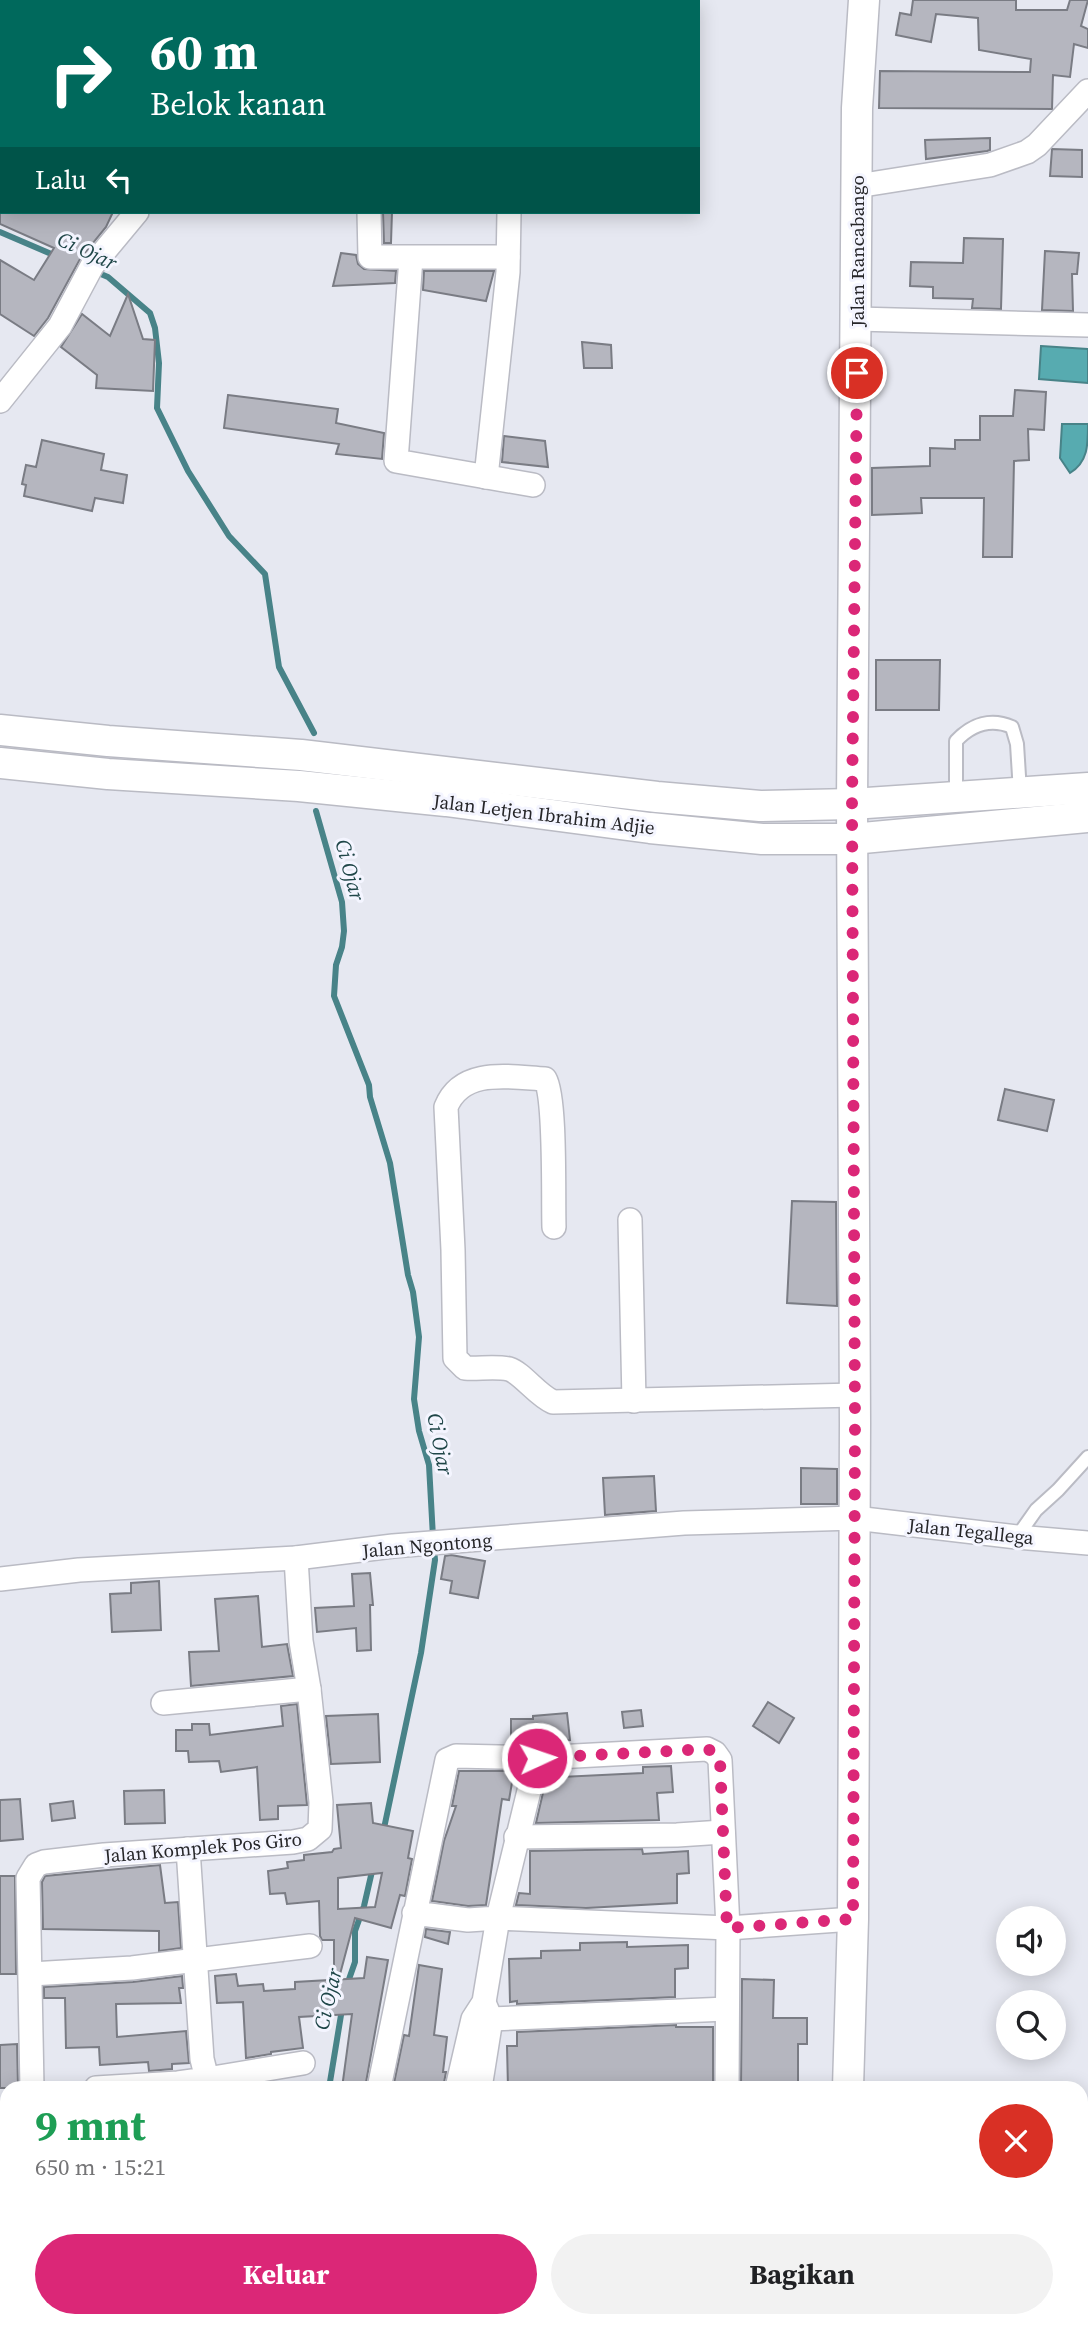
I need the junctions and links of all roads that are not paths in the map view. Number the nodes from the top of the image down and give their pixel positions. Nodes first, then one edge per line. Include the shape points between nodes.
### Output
1 (864, 0) edge
2 (1088, 91) edge
3 (857, 187) junction
4 (135, 214) edge
5 (369, 214) edge
6 (509, 214) edge
7 (508, 257) junction
8 (411, 258) junction
9 (857, 319) junction
10 (1088, 325) edge
11 (0, 401) edge
12 (486, 477) junction
13 (533, 485) dead end
14 (0, 730) edge
15 (108, 741) junction
16 (0, 763) edge
17 (108, 774) junction
18 (1088, 788) edge
19 (1020, 794) junction
20 (956, 798) junction
21 (852, 804) junction
22 (1088, 817) edge
23 (852, 839) junction
24 (630, 1220) dead end
25 (554, 1227) dead end
26 (855, 1395) junction
27 (635, 1401) junction
28 (1088, 1457) edge
29 (855, 1518) junction
30 (1017, 1537) junction
31 (1088, 1543) edge
32 (296, 1558) junction
33 (0, 1579) edge
34 (309, 1689) junction
35 (163, 1703) dead end
36 (537, 1758) junction
37 (723, 1832) junction
38 (516, 1837) junction
39 (188, 1849) junction
40 (414, 1913) junction
41 (498, 1918) junction
42 (853, 1919) junction
43 (727, 1928) junction
44 (310, 1946) dead end
45 (196, 1961) junction
46 (31, 1974) junction
47 (727, 2009) junction
48 (488, 2011) junction
49 (303, 2063) dead end
50 (206, 2079) junction
51 (32, 2081) edge
52 (192, 2081) edge
53 (380, 2081) edge
54 (459, 2081) edge
55 (481, 2081) edge
56 (727, 2081) edge
57 (848, 2081) edge

1 - 3 street, Jalan Rancabango
2 - 3 street via 1027,152 990,165
3 - 9 street, Jalan Rancabango
4 - 11 street via 90,272 60,327
5 - 8 street via 370,257
6 - 7 street
7 - 8 street
7 - 12 street
8 - 12 street via 396,461
9 - 10 street
9 - 21 street, Jalan Rancabango
12 - 13 street
14 - 15 street, Jalan Letjen Ibrahim Adjie
15 - 17 street
15 - 21 street, Jalan Letjen Ibrahim Adjie via 301,755 760,806
16 - 17 street, Jalan Letjen Ibrahim Adjie
17 - 23 street, Jalan Letjen Ibrahim Adjie via 299,786 762,839
18 - 19 street, Jalan Letjen Ibrahim Adjie
19 - 20 street, Jalan Letjen Ibrahim Adjie
19 - 20 lane via 1012,727 986,722 966,730 957,741
20 - 21 street, Jalan Letjen Ibrahim Adjie
21 - 23 street, Jalan Rancabango
22 - 23 street, Jalan Letjen Ibrahim Adjie
23 - 26 street, Jalan Rancabango
24 - 27 street
25 - 27 street via 551,1108 545,1079 478,1077 463,1084 451,1094 446,1107 454,1359 464,1368 509,1369 553,1402
26 - 27 street
26 - 29 street, Jalan Rancabango
28 - 30 lane via 1035,1510
29 - 30 street, Jalan Tegallega
29 - 32 street, Jalan Ngontong via 684,1523
29 - 42 street, Jalan Rancabango
30 - 31 street, Jalan Tegallega
32 - 33 street, Jalan Ngontong
32 - 34 street, Jalan Komplek Pos Giro
34 - 35 street
34 - 39 street, Jalan Komplek Pos Giro via 320,1829 308,1839 293,1842
36 - 37 street via 715,1752 720,1760
36 - 38 street
36 - 40 street via 456,1756 447,1760
37 - 38 street
37 - 43 street
38 - 41 street
39 - 45 street
39 - 46 street, Jalan Komplek Pos Giro via 36,1865 28,1878
40 - 41 street via 468,1920
40 - 53 street
41 - 43 street
41 - 48 street
42 - 43 street
42 - 57 street, Jalan Rancabango
43 - 47 street
44 - 45 street
45 - 46 street
45 - 50 street
46 - 51 street, Jalan Komplek Pos Giro
47 - 48 street
47 - 56 street
48 - 54 street via 473,2020
48 - 55 street
49 - 50 street
50 - 52 street

